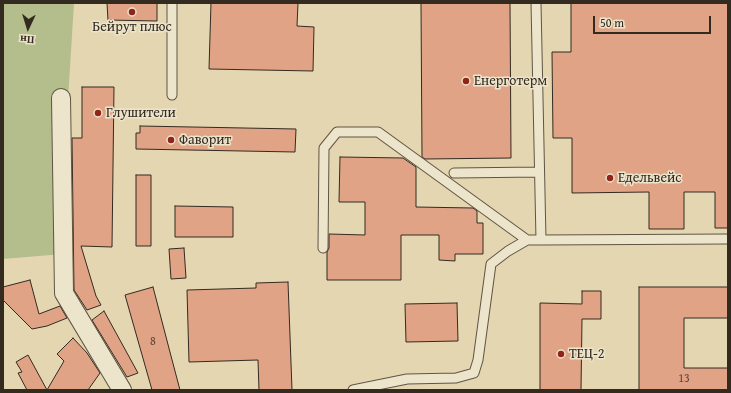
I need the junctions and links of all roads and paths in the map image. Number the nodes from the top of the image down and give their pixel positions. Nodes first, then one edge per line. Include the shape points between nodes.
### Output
1 (172, 3) edge
2 (536, 3) edge
3 (172, 95) dead end
4 (60, 98) dead end
5 (539, 172) junction
6 (454, 173) dead end
7 (728, 239) edge
8 (527, 240) junction
9 (541, 240) junction
10 (323, 248) dead end
11 (122, 390) edge
12 (353, 390) edge

1 - 3 lane
2 - 5 lane
4 - 11 street via 64,293
5 - 6 lane
5 - 9 lane
7 - 9 lane
8 - 9 lane
8 - 10 lane via 378,132 337,132 324,148
8 - 12 lane via 491,264 474,373 456,378 407,379

